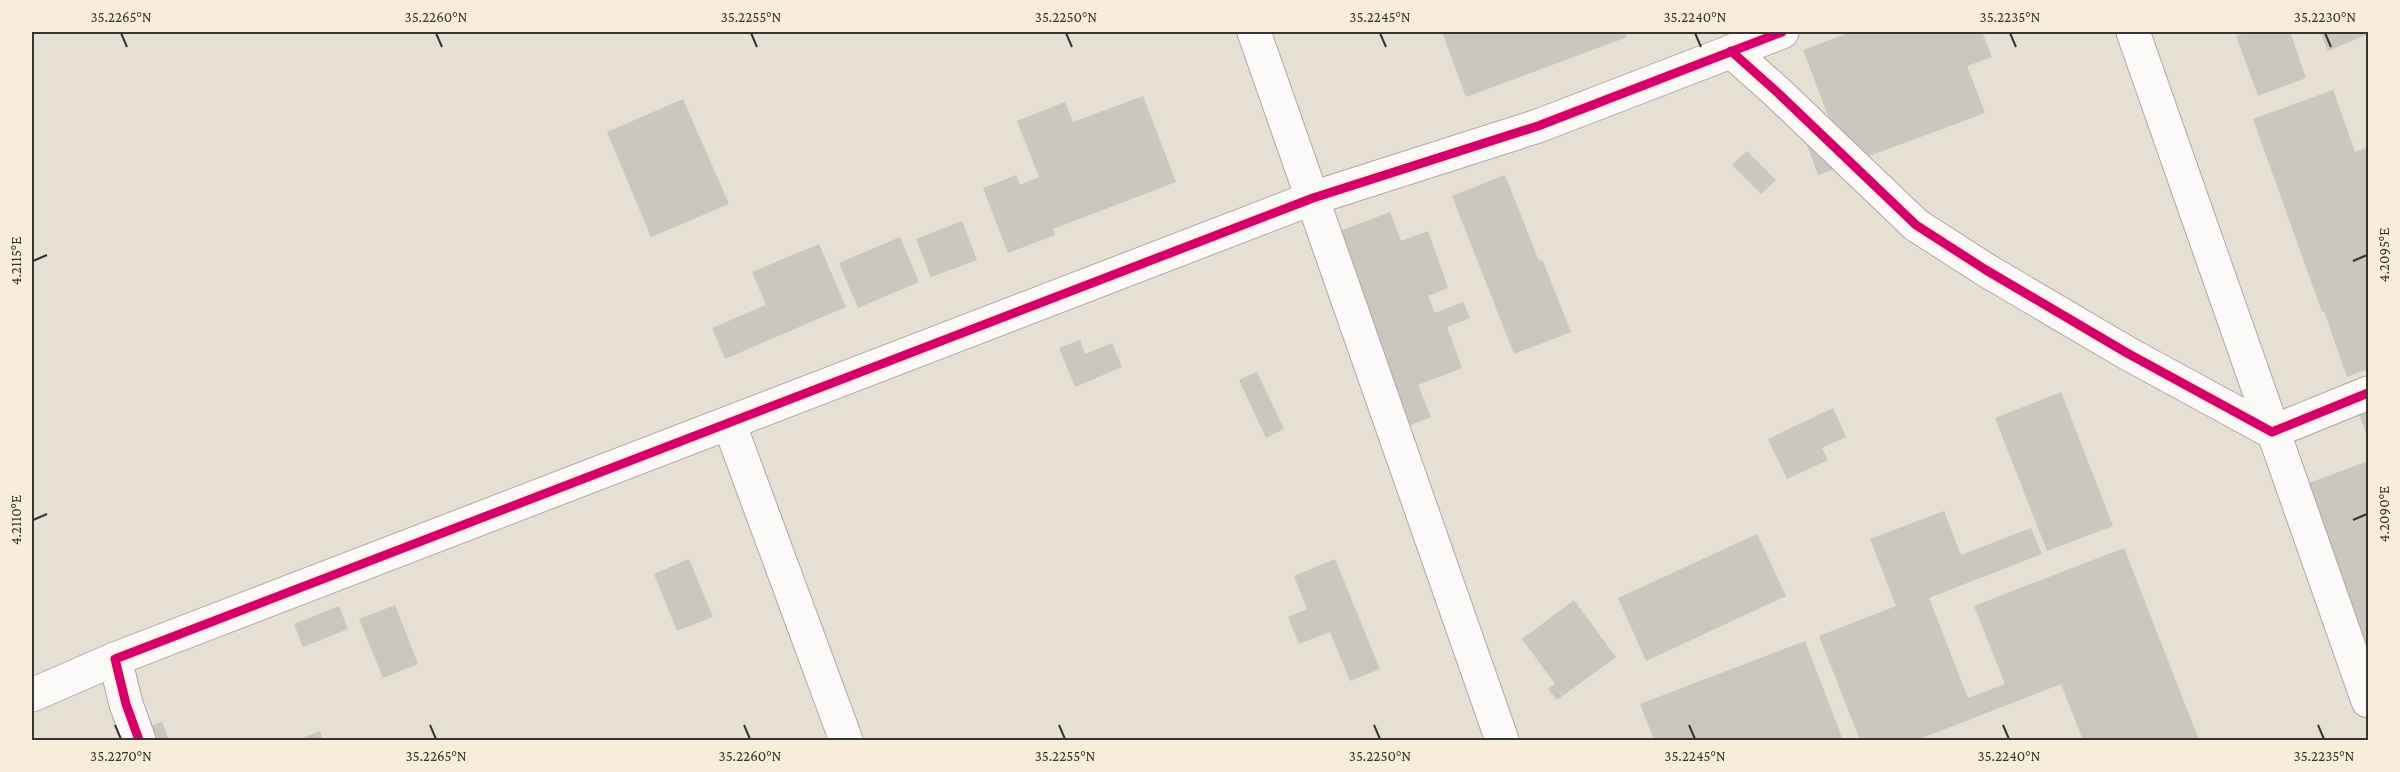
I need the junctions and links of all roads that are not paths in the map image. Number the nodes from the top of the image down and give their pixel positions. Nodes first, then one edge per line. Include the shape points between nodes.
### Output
1 (1254, 32) edge
2 (1782, 32) edge
3 (2133, 32) edge
4 (1731, 51) junction
5 (1313, 198) junction
6 (2368, 393) edge
7 (729, 423) junction
8 (2272, 432) junction
9 (115, 659) junction
10 (32, 695) edge
11 (2368, 701) edge
12 (139, 741) edge
13 (846, 741) edge
14 (1502, 741) edge

1 - 5 street
2 - 4 street
3 - 8 street
4 - 5 street via 1538,126
4 - 8 street via 1916,225 2117,347
5 - 7 street
5 - 14 street
6 - 8 street
7 - 9 street
7 - 13 street
8 - 11 street
9 - 10 street
9 - 12 street

